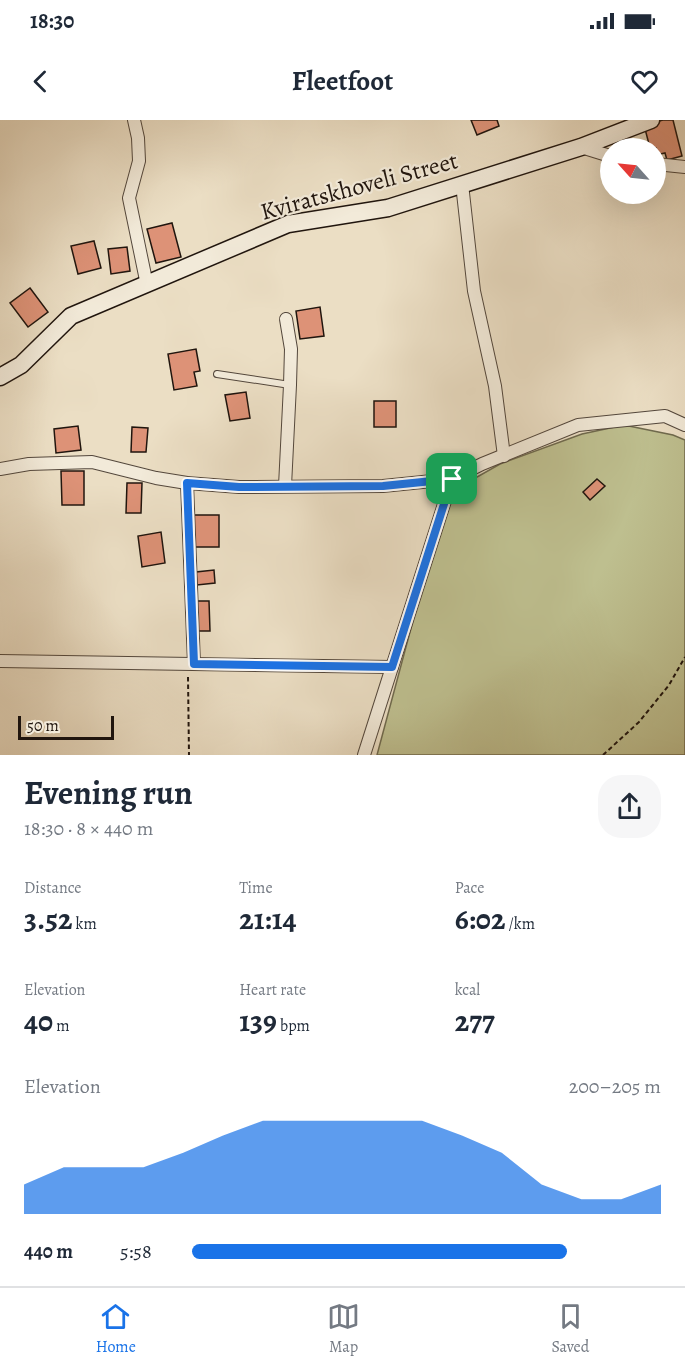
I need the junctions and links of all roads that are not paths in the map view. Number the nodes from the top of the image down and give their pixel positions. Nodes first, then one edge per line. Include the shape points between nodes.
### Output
1 (134, 120) edge
2 (651, 120) edge
3 (581, 147) junction
4 (600, 153) edge
5 (666, 165) edge
6 (685, 167) edge
7 (462, 184) junction
8 (147, 285) junction
9 (286, 319) dead end
10 (217, 374) dead end
11 (0, 377) edge
12 (290, 385) junction
13 (685, 425) edge
14 (504, 456) junction
15 (0, 469) edge
16 (452, 479) junction
17 (187, 483) junction
18 (285, 486) junction
19 (0, 661) edge
20 (191, 664) junction
21 (392, 667) junction
22 (364, 755) edge

1 - 8 street via 138,161 129,198
2 - 3 street, Kviratskhoveli Street
3 - 4 street
3 - 7 street, Kviratskhoveli Street
5 - 6 street
7 - 8 street, Kviratskhoveli Street via 388,208 288,224
7 - 14 street via 474,291 495,386
8 - 11 street, Kviratskhoveli Street via 71,316 21,365
9 - 12 street via 291,349
10 - 12 lane
12 - 18 street
13 - 14 street via 665,416 578,425
14 - 16 street
15 - 17 street via 92,462
16 - 18 street via 383,486
16 - 21 street
17 - 18 street
17 - 20 street
19 - 20 street
20 - 21 street
21 - 22 street

